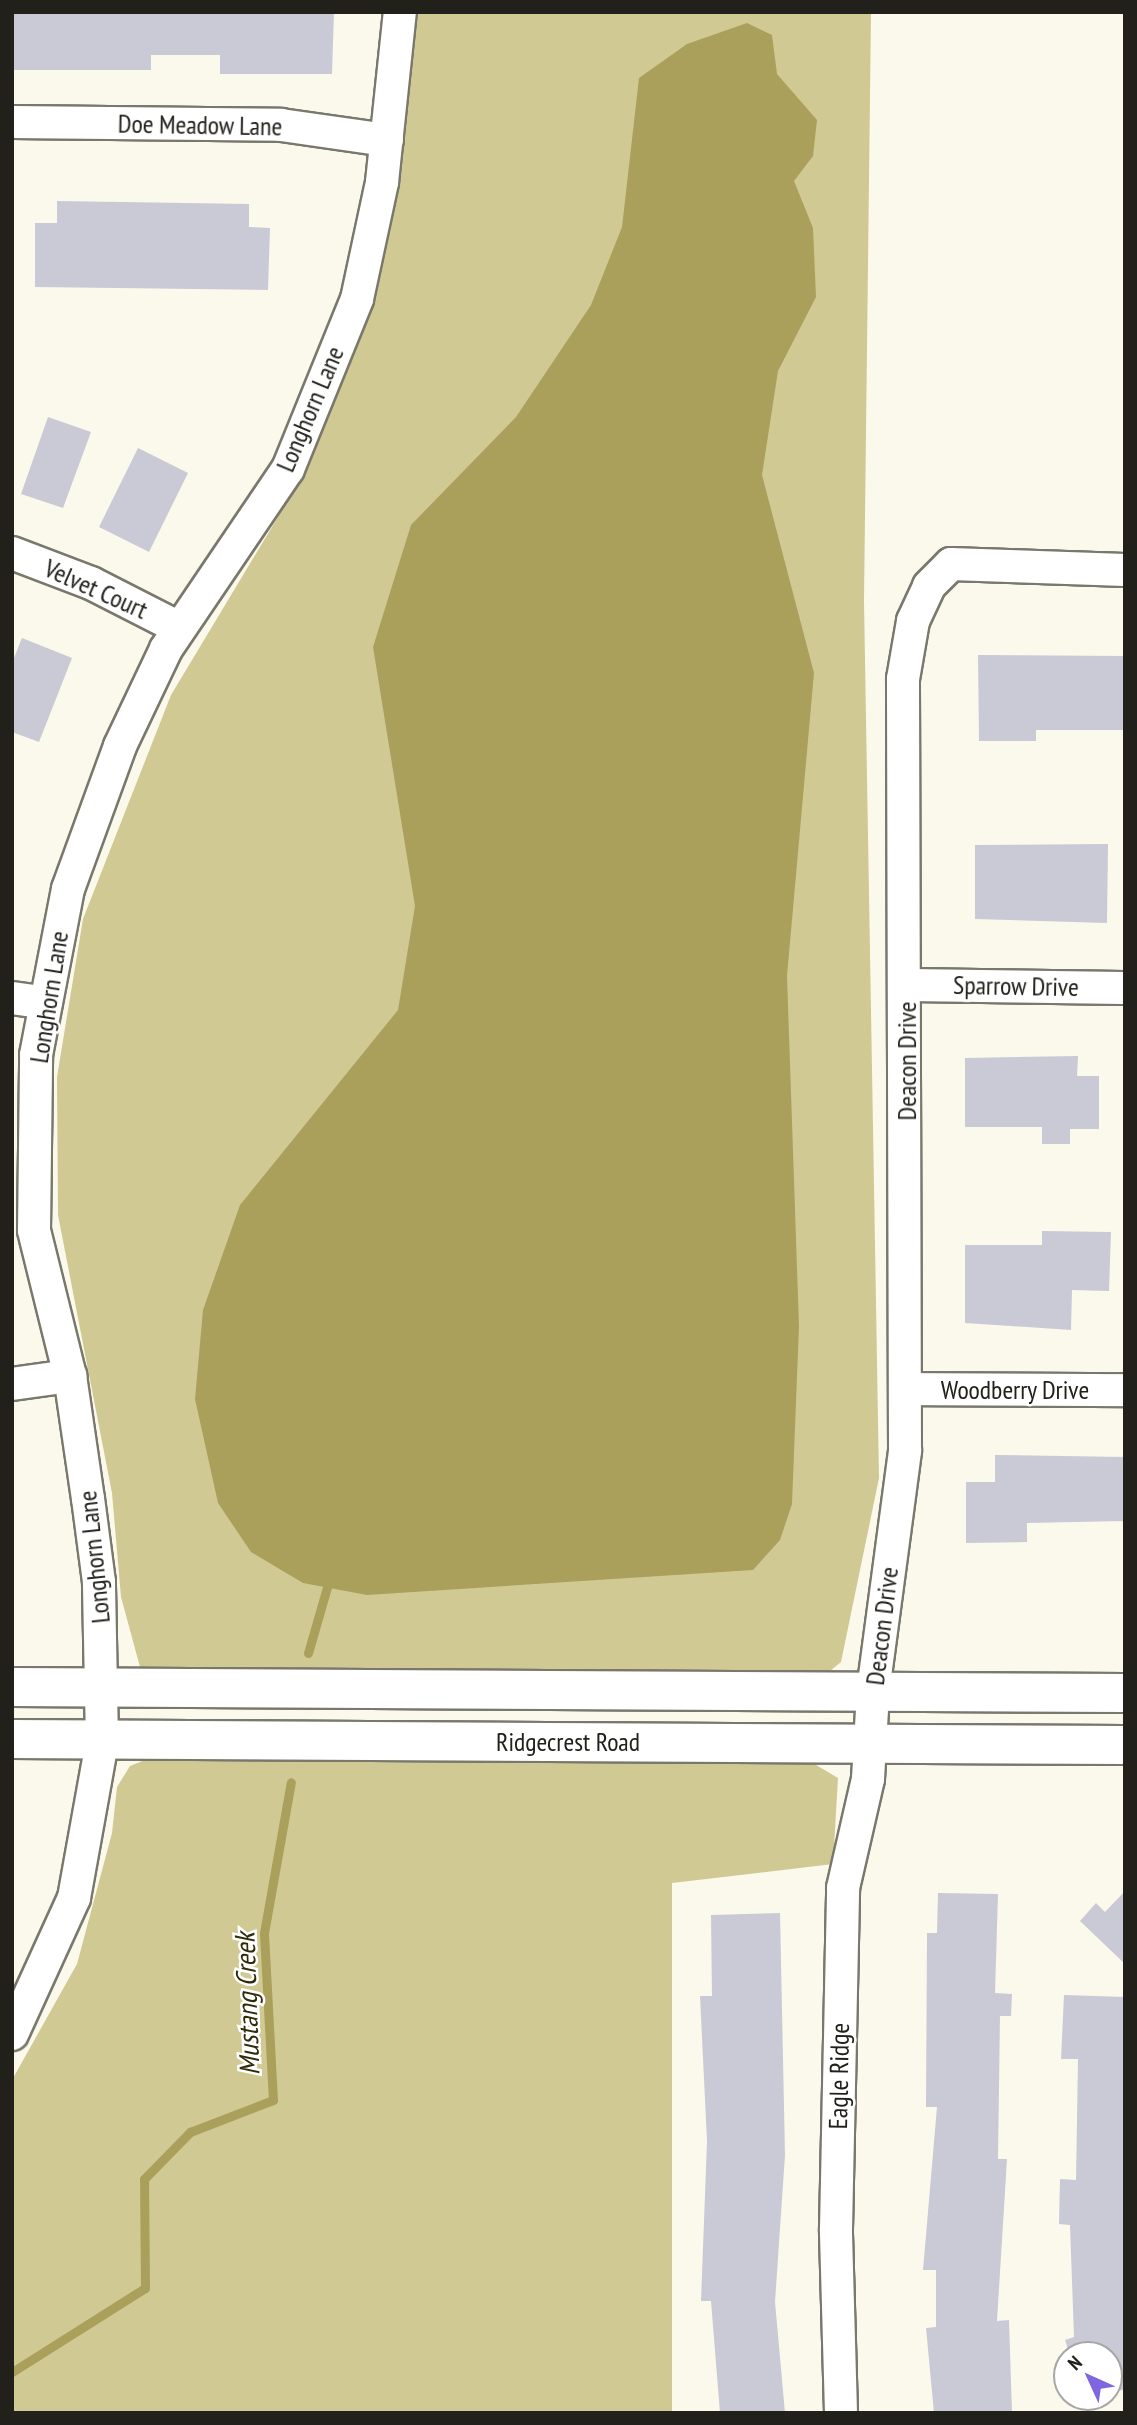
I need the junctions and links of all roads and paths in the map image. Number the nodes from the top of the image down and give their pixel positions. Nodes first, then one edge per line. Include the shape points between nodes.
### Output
1 (400, 12) edge
2 (12, 122) edge
3 (387, 140) junction
4 (12, 553) edge
5 (1125, 570) edge
6 (179, 628) junction
7 (908, 985) junction
8 (1125, 988) edge
9 (12, 998) edge
10 (46, 1003) junction
11 (70, 1376) junction
12 (12, 1384) edge
13 (905, 1389) junction
14 (1125, 1390) edge
15 (12, 1687) edge
16 (103, 1689) junction
17 (873, 1691) junction
18 (1125, 1693) edge
19 (12, 1739) edge
20 (102, 1742) junction
21 (872, 1743) junction
22 (1125, 1745) edge
23 (15, 2022) edge
24 (841, 2413) edge

1 - 3 street, Longhorn Lane
2 - 3 street, Doe Meadow Lane via 281,125
3 - 6 street, Longhorn Lane via 357,299 288,468
4 - 6 street, Velvet Court via 91,583
5 - 7 street, Deacon Drive via 951,564 929,586 913,621 904,679
6 - 10 street, Longhorn Lane via 120,746 68,889
7 - 8 street, Sparrow Drive
7 - 13 street, Deacon Drive
9 - 10 street
10 - 11 street, Longhorn Lane via 36,1055 34,1230
11 - 12 street
11 - 16 street, Longhorn Lane via 99,1582
13 - 14 street, Woodberry Drive
13 - 17 street, Deacon Drive via 905,1451
15 - 16 main road, Ridgecrest Road
16 - 17 main road, Ridgecrest Road
16 - 20 street, Longhorn Lane
17 - 18 main road, Ridgecrest Road
17 - 21 street, Deacon Drive
19 - 20 main road, Ridgecrest Road
20 - 21 main road, Ridgecrest Road
20 - 23 street, Longhorn Lane via 83,1868 61,1935
21 - 22 main road, Ridgecrest Road
21 - 24 street, Eagle Ridge via 843,1888 836,2229

